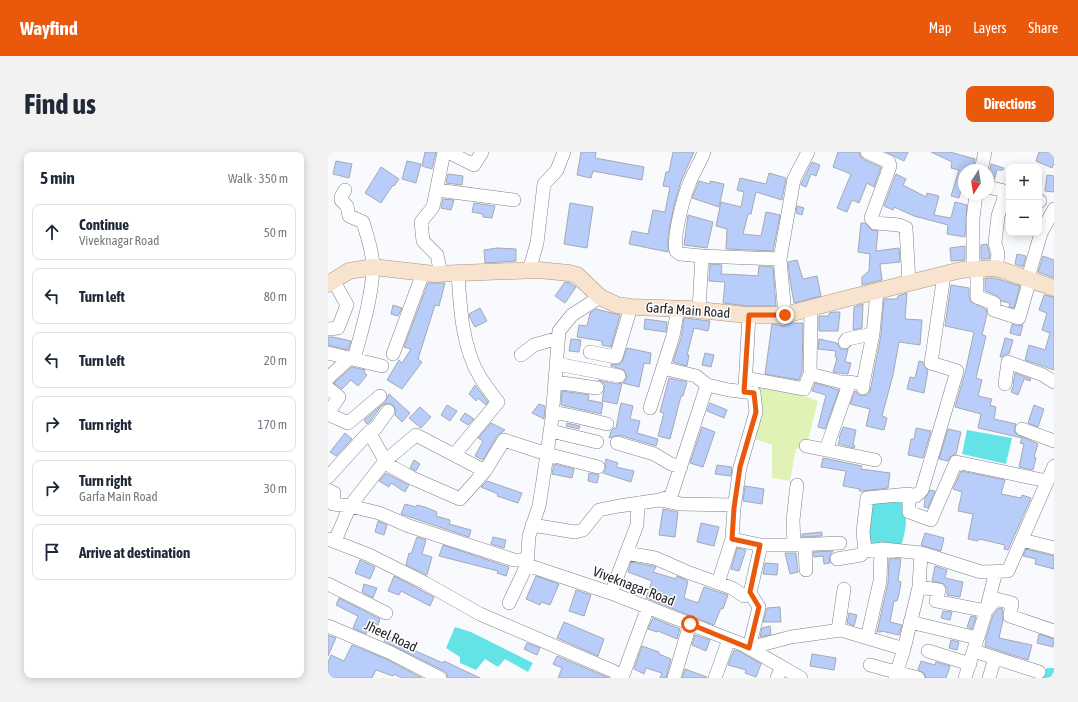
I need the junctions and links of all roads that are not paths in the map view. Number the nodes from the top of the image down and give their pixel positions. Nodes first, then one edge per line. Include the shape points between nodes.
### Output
1 (444, 152) edge
2 (448, 152) edge
3 (482, 152) edge
4 (564, 152) edge
5 (704, 152) edge
6 (808, 152) edge
7 (867, 152) edge
8 (985, 152) edge
9 (982, 164) edge
10 (994, 188) edge
11 (345, 190) dead end
12 (437, 190) junction
13 (1006, 192) edge
14 (1006, 197) edge
15 (514, 200) dead end
16 (975, 200) edge
17 (1054, 209) edge
18 (702, 256) junction
19 (780, 259) junction
20 (373, 267) junction
21 (996, 268) junction
22 (975, 269) junction
23 (529, 271) junction
24 (423, 273) junction
25 (458, 273) junction
26 (441, 274) junction
27 (944, 275) junction
28 (1029, 279) junction
29 (331, 282) edge
30 (909, 284) junction
31 (1054, 288) edge
32 (877, 292) junction
33 (600, 297) junction
34 (631, 307) junction
35 (678, 308) junction
36 (811, 309) junction
37 (699, 310) junction
38 (749, 315) junction
39 (785, 315) junction
40 (328, 329) edge
41 (873, 334) junction
42 (559, 338) junction
43 (845, 342) dead end
44 (590, 352) dead end
45 (328, 353) edge
46 (393, 354) dead end
47 (521, 355) dead end
48 (352, 358) junction
49 (557, 364) junction
50 (382, 366) dead end
51 (663, 368) junction
52 (810, 374) junction
53 (619, 376) dead end
54 (328, 378) edge
55 (745, 378) junction
56 (555, 382) junction
57 (1054, 382) edge
58 (707, 384) junction
59 (849, 384) junction
60 (1005, 384) dead end
61 (328, 388) edge
62 (597, 388) dead end
63 (744, 392) junction
64 (380, 396) dead end
65 (650, 408) dead end
66 (388, 411) dead end
67 (553, 412) junction
68 (328, 414) edge
69 (607, 424) dead end
70 (1022, 429) dead end
71 (551, 431) junction
72 (369, 432) junction
73 (1054, 441) edge
74 (597, 442) dead end
75 (617, 443) dead end
76 (806, 446) dead end
77 (826, 450) junction
78 (454, 454) junction
79 (547, 454) junction
80 (875, 460) dead end
81 (385, 461) junction
82 (1054, 466) edge
83 (598, 467) dead end
84 (681, 467) junction
85 (485, 471) junction
86 (328, 477) edge
87 (797, 485) dead end
88 (1048, 489) edge
89 (328, 490) edge
90 (909, 494) junction
91 (660, 500) junction
92 (638, 503) junction
93 (734, 504) junction
94 (350, 506) junction
95 (532, 525) junction
96 (732, 539) junction
97 (331, 540) edge
98 (1022, 540) junction
99 (840, 543) dead end
100 (760, 545) junction
101 (799, 545) junction
102 (1054, 548) edge
103 (881, 549) junction
104 (865, 550) junction
105 (626, 553) junction
106 (921, 553) junction
107 (837, 559) dead end
108 (527, 560) junction
109 (806, 570) dead end
110 (996, 571) junction
111 (718, 583) junction
112 (328, 584) edge
113 (919, 587) junction
114 (844, 589) dead end
115 (750, 592) junction
116 (611, 593) junction
117 (509, 603) dead end
118 (648, 607) junction
119 (986, 611) junction
120 (386, 613) dead end
121 (910, 622) junction
122 (690, 624) junction
123 (328, 626) edge
124 (838, 630) junction
125 (1054, 631) edge
126 (867, 638) junction
127 (977, 638) junction
128 (729, 640) junction
129 (749, 648) junction
130 (904, 649) junction
131 (928, 651) dead end
132 (974, 651) junction
133 (995, 658) junction
134 (970, 664) junction
135 (870, 665) dead end
136 (780, 672) edge
137 (1039, 672) dead end
138 (896, 675) edge
139 (622, 677) edge
140 (440, 678) edge
141 (674, 678) edge
142 (716, 678) edge
143 (801, 678) edge
144 (918, 678) edge
145 (965, 678) edge
146 (989, 678) edge

1 - 12 street
2 - 3 street via 474,165
4 - 23 street via 557,170 544,184 537,243
5 - 18 street via 689,183 674,244 680,254
6 - 19 street via 794,179
7 - 30 street via 889,162 890,166 871,218 875,223 906,228
8 - 9 street
10 - 13 street
11 - 20 street via 341,200 347,206 349,216 363,222 370,244
12 - 15 street
12 - 26 street via 433,207 421,222 422,240 437,255
14 - 21 street via 998,216
16 - 22 street via 973,218
17 - 28 street via 1041,233
18 - 19 street
18 - 37 street
19 - 39 street
20 - 24 main road, Garfa Main Road
20 - 29 main road, Garfa Main Road via 354,269
20 - 48 street via 369,302
21 - 22 main road, Garfa Main Road
21 - 28 main road, Garfa Main Road
22 - 27 main road, Garfa Main Road
22 - 28 street via 977,297 994,303 994,310 1019,318
23 - 25 main road, Garfa Main Road
23 - 33 main road, Garfa Main Road via 576,275
24 - 26 main road, Garfa Main Road
24 - 46 street
25 - 26 main road, Garfa Main Road
25 - 78 street via 460,305 468,350 479,376 498,402
27 - 30 main road, Garfa Main Road
27 - 90 street via 931,363 957,371 922,490 916,496
28 - 31 main road, Garfa Main Road
29 - 40 street via 347,305 338,328
30 - 32 main road, Garfa Main Road
32 - 36 main road, Garfa Main Road
32 - 41 street
33 - 34 main road, Garfa Main Road via 617,305
33 - 42 street via 572,315 559,331
34 - 35 main road, Garfa Main Road
34 - 44 street via 616,357
35 - 37 main road, Garfa Main Road
35 - 51 street
36 - 39 main road, Garfa Main Road
36 - 52 street
37 - 38 main road, Garfa Main Road
38 - 39 main road, Garfa Main Road
38 - 55 street
41 - 43 street via 846,339
41 - 59 street via 863,386 848,382
42 - 47 street via 534,345
42 - 49 street
45 - 48 street
48 - 50 street
48 - 54 street
49 - 53 street
49 - 56 street
51 - 58 street via 696,376
51 - 65 street
52 - 55 street via 804,390
52 - 59 street
55 - 63 street
56 - 62 street
56 - 67 street
57 - 60 street via 1008,362
58 - 63 street
58 - 84 street
59 - 77 street
61 - 68 street via 339,397
63 - 93 street via 754,393 756,412 740,467
64 - 68 street via 348,423
66 - 72 street via 376,428
67 - 69 street
67 - 71 street
70 - 73 street
71 - 74 street
71 - 79 street
72 - 81 street
72 - 86 street
75 - 84 street via 654,454
76 - 77 street
77 - 80 street
78 - 81 street via 416,435
78 - 85 street
79 - 83 street
79 - 85 street via 504,440
79 - 95 street via 539,506
81 - 85 street via 412,478 460,499
81 - 94 street
82 - 88 street
84 - 91 street via 671,496
87 - 101 street via 793,520
88 - 90 street via 956,462 931,520 910,512
88 - 98 street
89 - 94 street, Viveknagar Road via 334,493 333,504
90 - 104 street via 866,498 863,532
91 - 92 street
91 - 93 street via 681,504
92 - 95 street via 599,510 583,530 575,532
92 - 105 street via 637,525
93 - 96 street
94 - 97 street
94 - 108 street, Viveknagar Road via 379,513 410,526 514,560
95 - 108 street
96 - 100 street
96 - 111 street
97 - 139 street via 369,554 480,614
98 - 102 street
98 - 110 street via 1008,571
99 - 101 street
100 - 101 street
100 - 115 street
101 - 109 street
103 - 104 street
103 - 106 street
103 - 126 street via 880,581
104 - 107 street via 861,555
105 - 111 street via 655,558
105 - 116 street
106 - 110 street via 981,572
106 - 113 street
108 - 116 street, Viveknagar Road
108 - 117 street
110 - 119 street
111 - 115 street via 744,596
112 - 120 street
113 - 119 street via 939,590 936,601
113 - 121 street
114 - 124 street
115 - 129 street via 759,607
116 - 118 street, Viveknagar Road
118 - 122 street, Viveknagar Road
118 - 139 street
119 - 125 street via 996,599 1012,603 1010,616
119 - 127 street
121 - 127 street
121 - 130 street
122 - 128 street, Viveknagar Road
122 - 141 street
123 - 140 street, Jheel Road via 389,652
124 - 126 street
124 - 129 street via 790,637
126 - 130 street
127 - 132 street
128 - 129 street, Viveknagar Road
128 - 142 street
129 - 136 street, Viveknagar Road
130 - 138 street
131 - 134 street
132 - 133 street
132 - 134 street
133 - 137 street
133 - 146 street
134 - 145 street
135 - 138 street
136 - 143 street, Viveknagar Road
138 - 144 street

